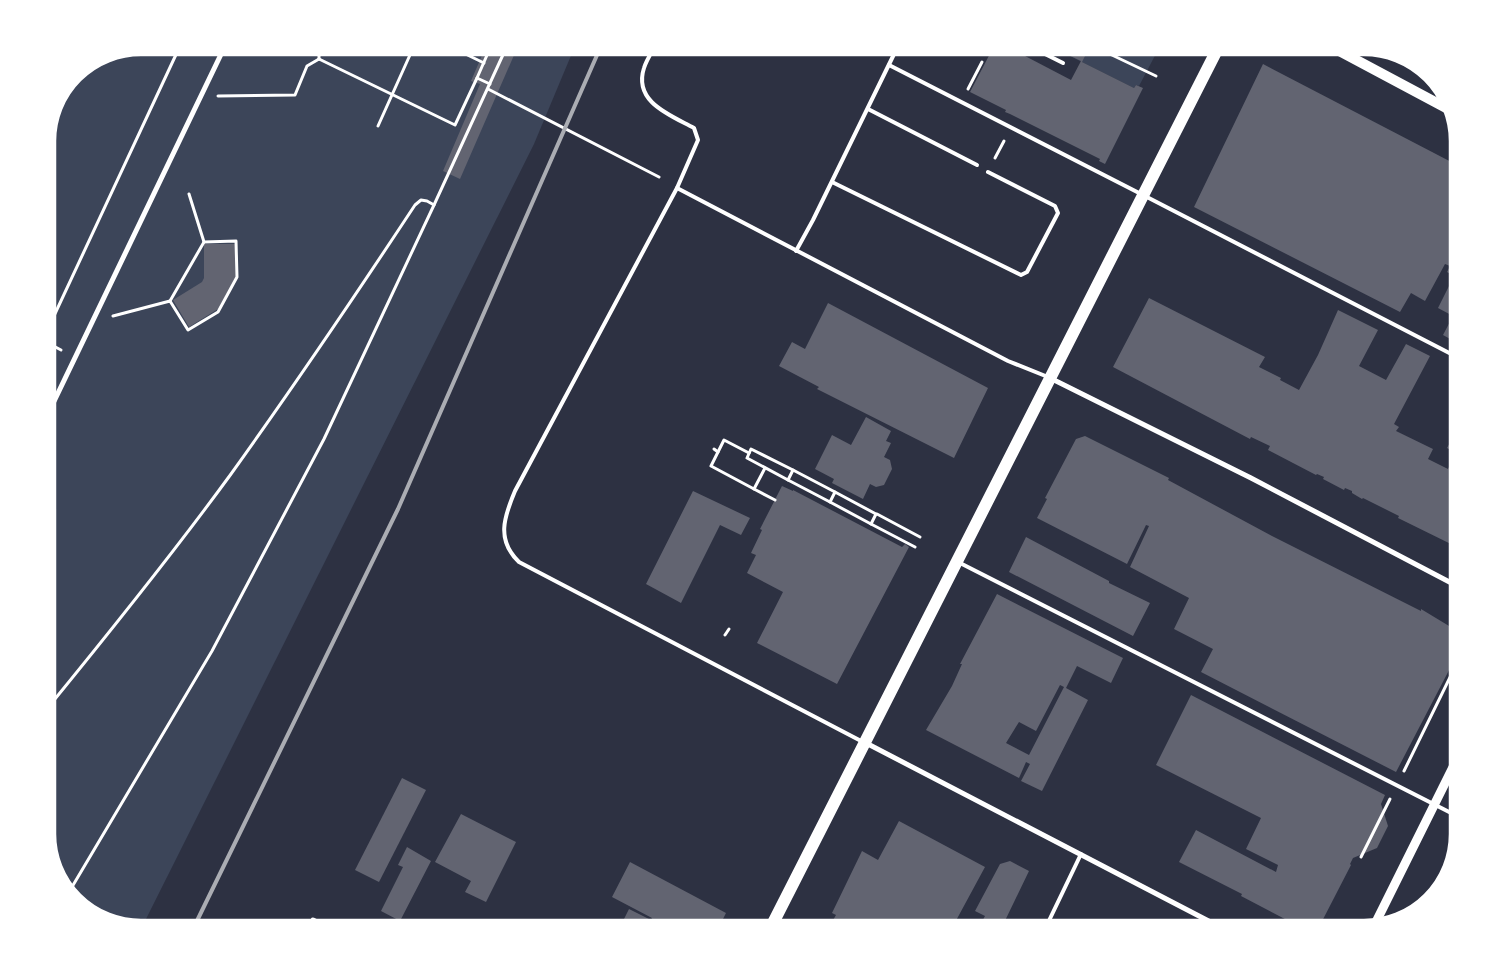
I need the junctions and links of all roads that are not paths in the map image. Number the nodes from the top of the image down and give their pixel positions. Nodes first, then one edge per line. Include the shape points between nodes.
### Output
1 (221, 55) edge
2 (650, 55) edge
3 (894, 55) edge
4 (1047, 55) edge
5 (1214, 55) edge
6 (1347, 55) edge
7 (1063, 63) dead end
8 (888, 66) junction
9 (1442, 106) edge
10 (868, 109) junction
11 (977, 165) dead end
12 (988, 172) road end
13 (832, 182) junction
14 (677, 188) junction
15 (1143, 195) junction
16 (796, 251) junction
17 (1450, 353) edge
18 (1050, 378) junction
19 (55, 399) edge
20 (956, 562) junction
21 (1450, 581) edge
22 (865, 743) junction
23 (1450, 773) edge
24 (1434, 804) junction
25 (1450, 813) edge
26 (1081, 854) junction
27 (1378, 918) edge
28 (775, 920) edge
29 (1048, 920) edge
30 (1207, 920) edge

1 - 19 street
2 - 14 lane via 642,84 646,98 657,108 694,128 698,140
3 - 8 lane
4 - 7 lane
5 - 15 main road
6 - 9 main road
8 - 10 lane
8 - 15 lane
10 - 11 lane
10 - 13 lane
12 - 13 lane via 1055,206 1058,213 1027,272 1021,275
13 - 16 lane
14 - 16 lane
14 - 22 lane via 512,498 506,512 504,534 510,553 519,562
15 - 17 lane
15 - 18 main road
16 - 18 lane via 1008,361
18 - 20 main road
18 - 21 street
20 - 22 main road
20 - 24 lane
22 - 26 street
22 - 28 main road
23 - 24 street
24 - 25 lane
24 - 27 street
26 - 29 lane
26 - 30 street

